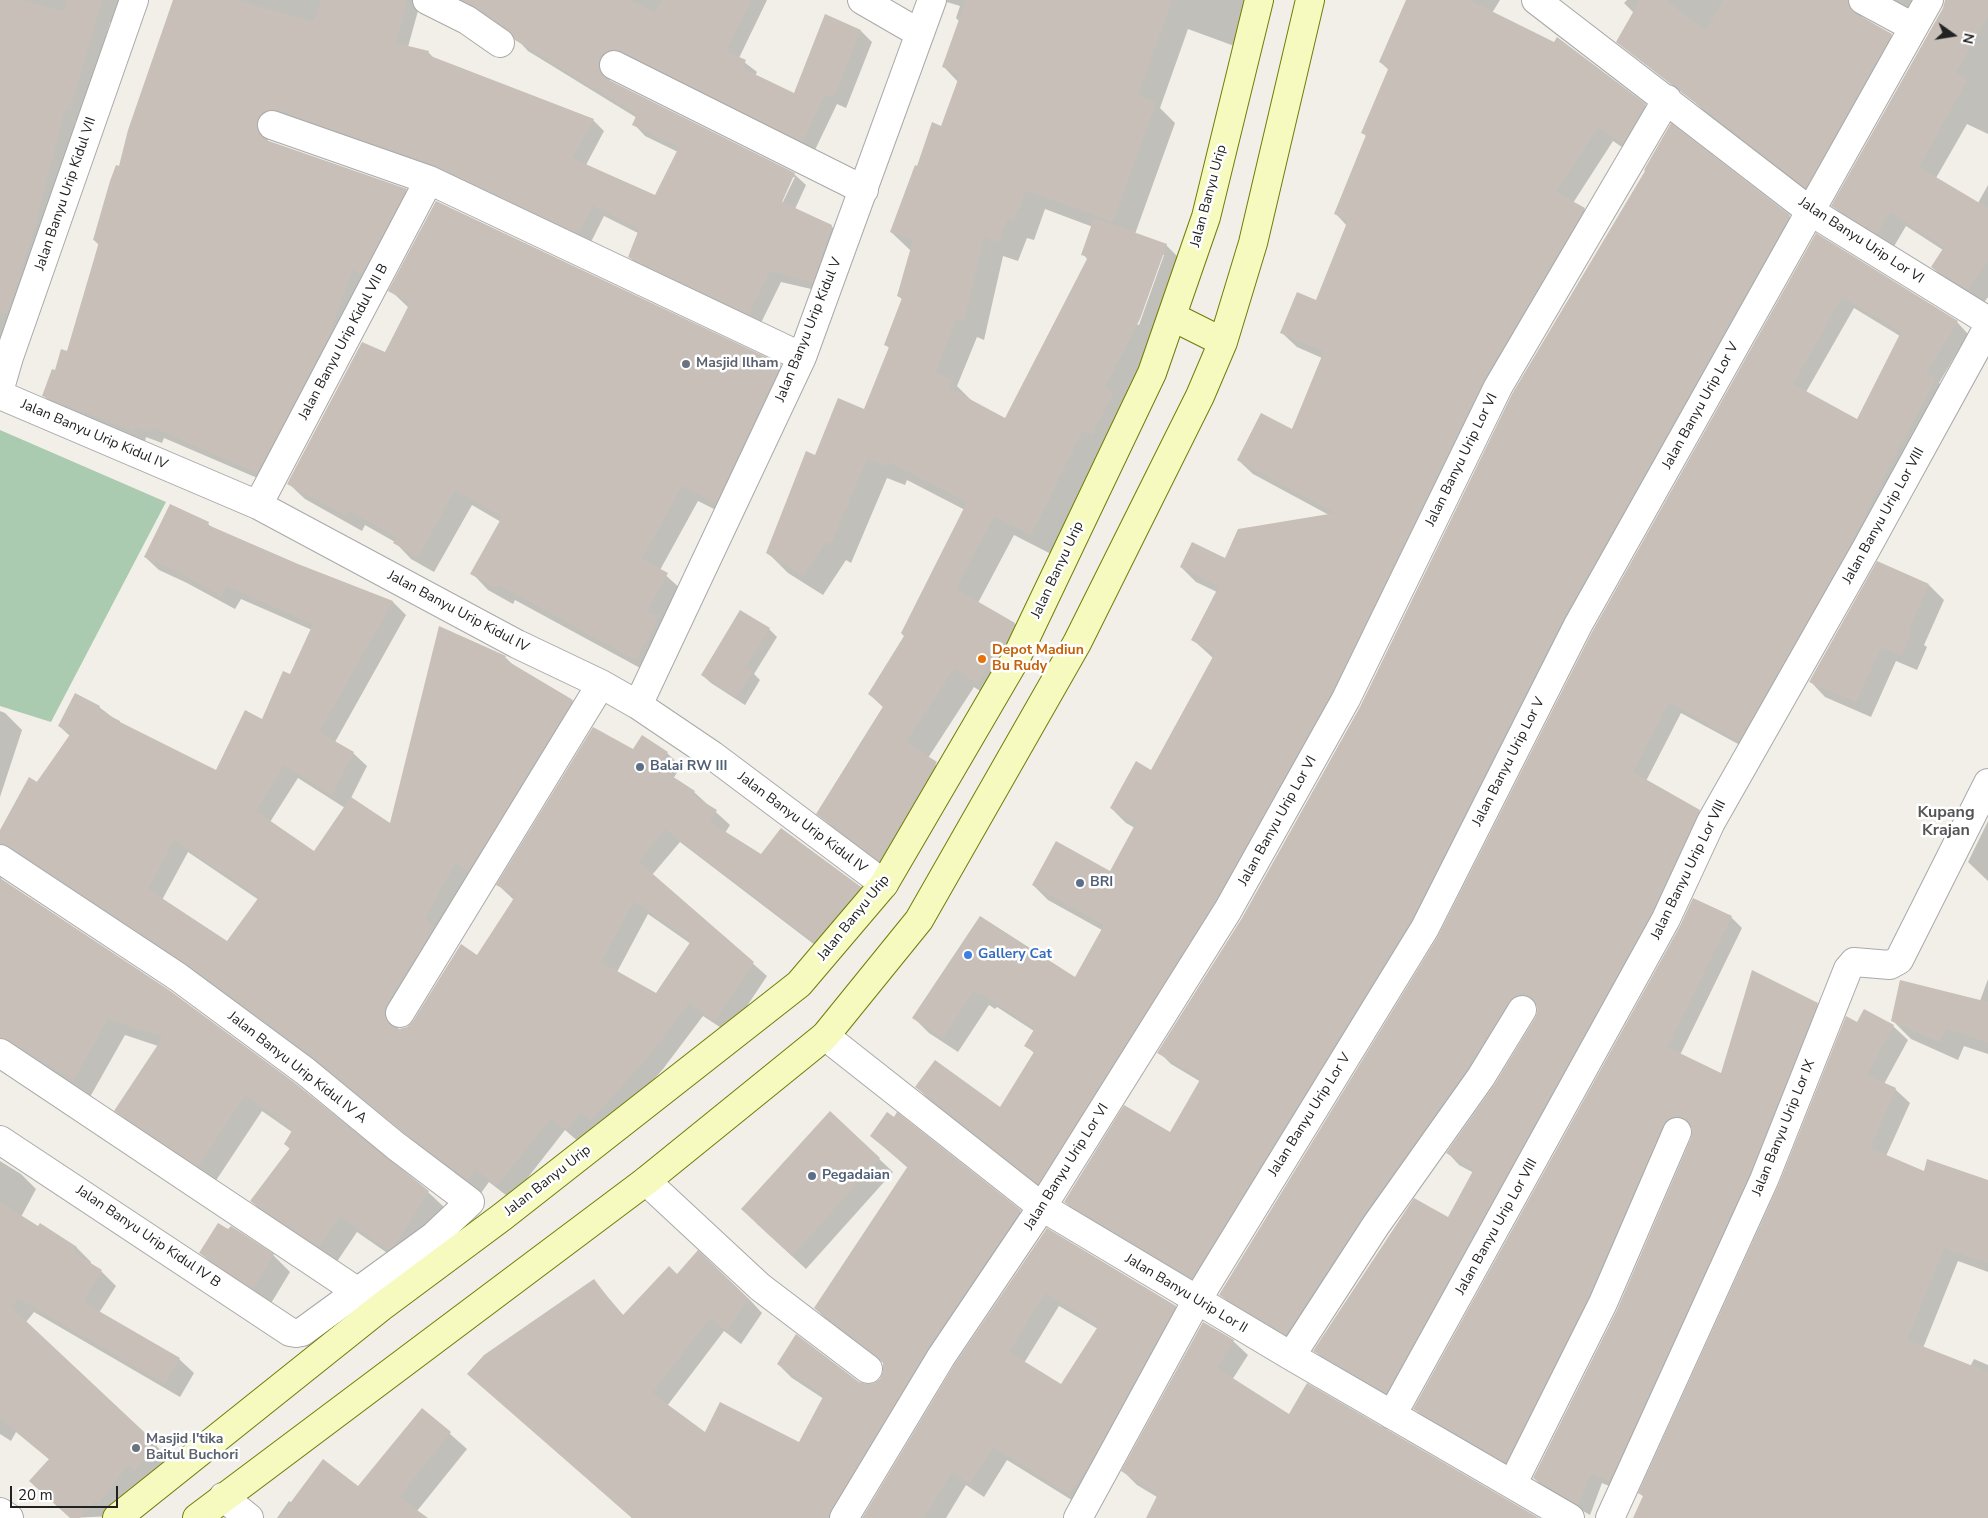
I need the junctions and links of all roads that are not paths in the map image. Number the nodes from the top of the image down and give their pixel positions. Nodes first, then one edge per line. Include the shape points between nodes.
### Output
1 (134, 0) edge
2 (427, 0) edge
3 (862, 0) edge
4 (932, 0) edge
5 (1259, 0) edge
6 (1310, 0) edge
7 (1863, 0) edge
8 (1929, 0) edge
9 (1544, 2) edge
10 (1913, 27) junction
11 (919, 33) junction
12 (500, 43) dead end
13 (614, 65) dead end
14 (1667, 99) junction
15 (272, 125) dead end
16 (429, 180) junction
17 (864, 190) junction
18 (1810, 211) junction
19 (1173, 317) junction
20 (1988, 321) edge
21 (1988, 327) edge
22 (1223, 342) junction
23 (802, 357) junction
24 (0, 388) edge
25 (0, 395) edge
26 (258, 505) junction
27 (602, 684) junction
28 (638, 705) junction
29 (1988, 783) edge
30 (0, 859) edge
31 (884, 884) junction
32 (1522, 1010) dead end
33 (400, 1013) dead end
34 (825, 1036) junction
35 (0, 1053) edge
36 (1677, 1132) dead end
37 (0, 1140) edge
38 (646, 1181) junction
39 (1042, 1207) junction
40 (359, 1292) junction
41 (1197, 1300) junction
42 (381, 1307) junction
43 (296, 1333) joint
44 (1291, 1356) junction
45 (868, 1369) dead end
46 (1392, 1415) junction
47 (1512, 1483) junction
48 (224, 1497) junction
49 (0, 1512) edge
50 (9, 1518) edge
51 (117, 1518) edge
52 (197, 1518) edge
53 (249, 1518) edge
54 (844, 1518) edge
55 (1078, 1518) edge
56 (1570, 1518) edge
57 (1610, 1518) edge

1 - 24 street, Jalan Banyu Urip Kidul VII
2 - 12 street via 467,20
3 - 11 street
4 - 11 street, Jalan Banyu Urip Kidul V
5 - 19 main road, Jalan Banyu Urip via 1206,217
6 - 22 main road via 1253,243
7 - 10 street
8 - 10 street, Jalan Banyu Urip Lor V
9 - 14 street, Jalan Banyu Urip Lor VI
10 - 18 street, Jalan Banyu Urip Lor V
11 - 17 street, Jalan Banyu Urip Kidul V
13 - 17 street
14 - 18 street, Jalan Banyu Urip Lor VI
14 - 39 street, Jalan Banyu Urip Lor VI via 1498,387 1346,699 1233,902
15 - 16 street
16 - 23 street
16 - 26 street, Jalan Banyu Urip Kidul VII B
17 - 23 street, Jalan Banyu Urip Kidul V
18 - 20 street, Jalan Banyu Urip Lor VI
18 - 41 street, Jalan Banyu Urip Lor V via 1578,625 1425,928
19 - 22 main road
19 - 31 main road, Jalan Banyu Urip via 1152,374 1016,658
21 - 46 street, Jalan Banyu Urip Lor VIII via 1711,822 1662,928
22 - 34 main road via 1200,396 1077,643 924,911
23 - 28 street, Jalan Banyu Urip Kidul V
25 - 26 street, Jalan Banyu Urip Kidul IV
26 - 27 street, Jalan Banyu Urip Kidul IV via 516,644
27 - 28 street, Jalan Banyu Urip Kidul IV
27 - 33 street
28 - 31 street, Jalan Banyu Urip Kidul IV via 712,755
29 - 57 street, Jalan Banyu Urip Lor IX via 1899,960 1890,965 1854,962 1848,969 1764,1180
30 - 40 street, Jalan Banyu Urip Kidul IV A via 186,983 469,1199 470,1205 434,1236
31 - 42 main road, Jalan Banyu Urip via 799,984 502,1217
32 - 44 street via 1481,1077 1376,1225
34 - 38 main road
34 - 39 street, Jalan Banyu Urip Lor II
35 - 40 street
36 - 47 street via 1603,1303
37 - 43 street, Jalan Banyu Urip Kidul IV B
38 - 45 street via 760,1287
38 - 48 main road
39 - 41 street, Jalan Banyu Urip Lor II
39 - 54 street, Jalan Banyu Urip Lor VI via 941,1357
40 - 42 street
40 - 43 street, Jalan Banyu Urip Kidul IV A
41 - 44 street, Jalan Banyu Urip Lor II
41 - 55 street, Jalan Banyu Urip Lor V
42 - 51 main road, Jalan Banyu Urip
44 - 46 street, Jalan Banyu Urip Lor II
46 - 47 street, Jalan Banyu Urip Lor II
47 - 56 street, Jalan Banyu Urip Lor II
48 - 52 main road
48 - 53 street
49 - 50 street

